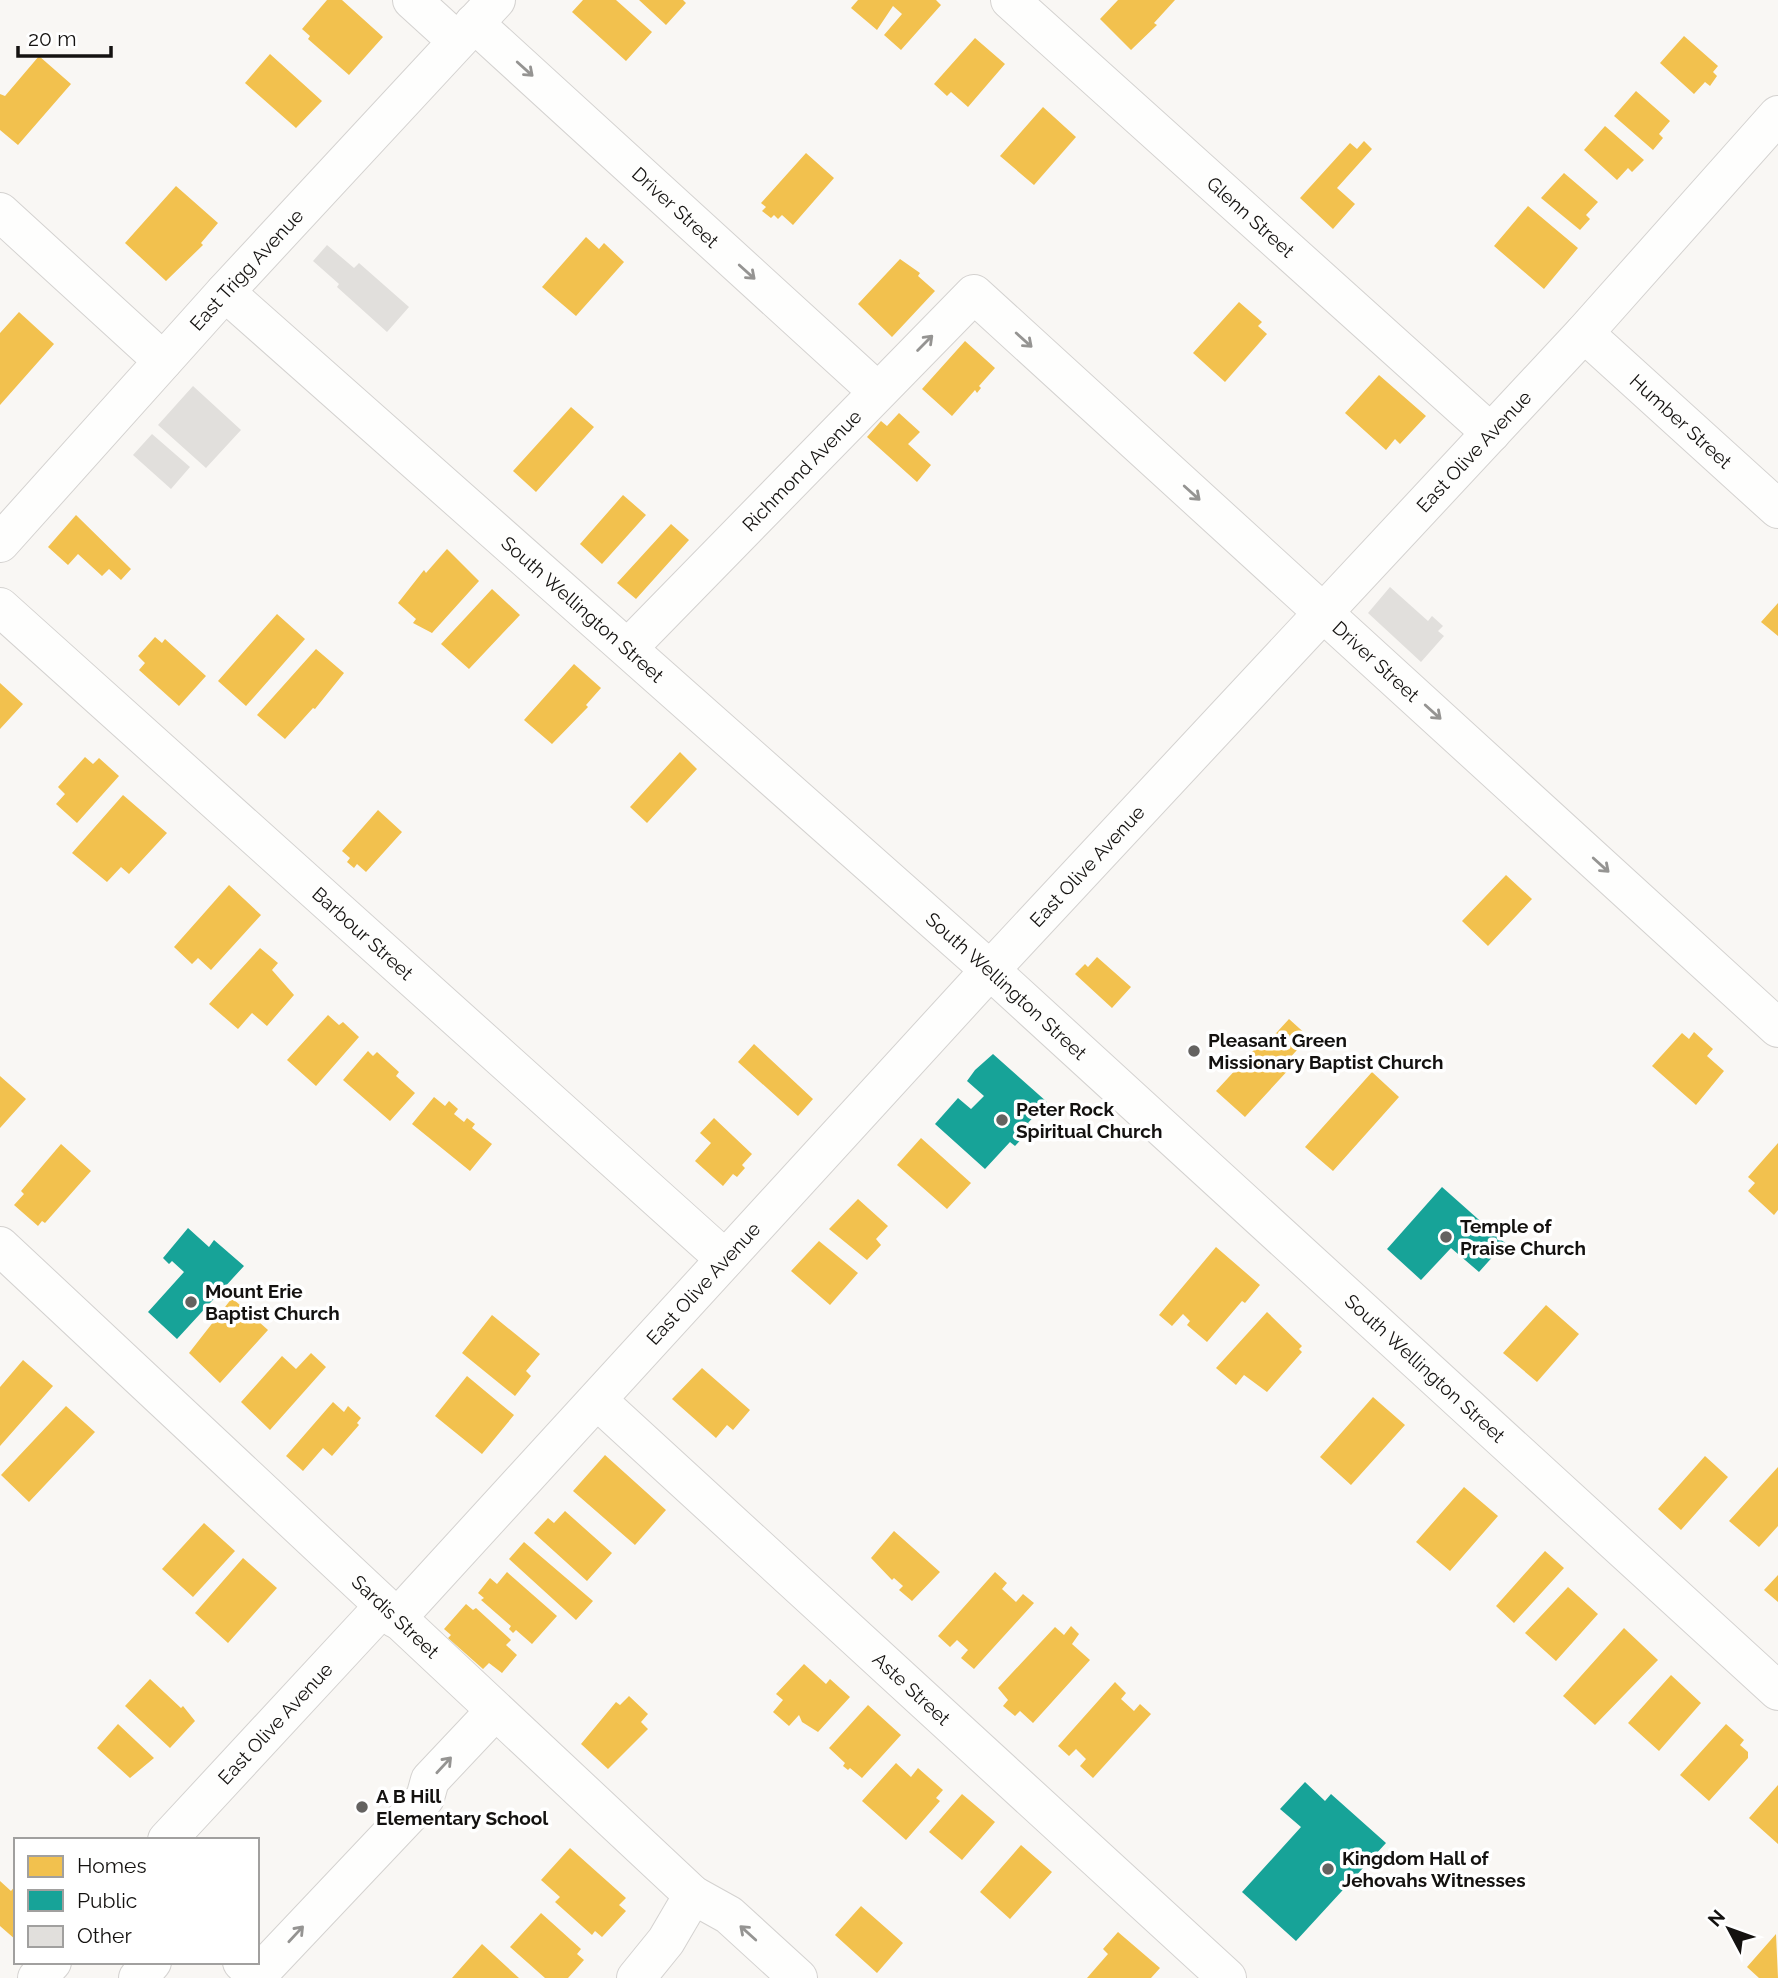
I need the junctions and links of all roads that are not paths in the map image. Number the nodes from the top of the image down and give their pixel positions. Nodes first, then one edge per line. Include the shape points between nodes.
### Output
1 (412, 0) edge
2 (1010, 0) edge
3 (476, 21) edge
4 (1778, 115) edge
5 (0, 212) edge
6 (225, 292) junction
7 (974, 294) joint
8 (1584, 333) junction
9 (163, 361) junction
10 (877, 391) junction
11 (1491, 433) junction
12 (1778, 509) edge
13 (0, 543) edge
14 (0, 607) edge
15 (1325, 613) junction
16 (629, 647) junction
17 (990, 970) junction
18 (1778, 1028) edge
19 (2, 1252) edge
20 (725, 1259) junction
21 (597, 1400) junction
22 (389, 1613) junction
23 (1778, 1691) edge
24 (495, 1711) junction
25 (169, 1838) edge
26 (693, 1895) junction
27 (50, 1964) edge
28 (150, 1964) edge
29 (244, 1964) edge
30 (37, 1978) edge
31 (138, 1978) edge
32 (636, 1978) edge
33 (798, 1978) edge
34 (1227, 1978) edge

1 - 3 street, Driver Street
2 - 11 street, Glenn Street
3 - 6 street, East Trigg Avenue
3 -> 10 street, Driver Street
4 - 8 street, East Olive Avenue
5 - 9 street
6 - 9 street, East Trigg Avenue
6 - 16 street, South Wellington Street
10 -> 7 street, Richmond Avenue
7 -> 15 street, Driver Street
8 - 11 street, East Olive Avenue
8 - 12 street, Humber Street
9 - 13 street, East Trigg Avenue
10 - 16 street, Richmond Avenue
11 - 15 street, East Olive Avenue
14 - 20 street, Barbour Street
15 - 17 street, East Olive Avenue
15 -> 18 street, Driver Street
16 - 17 street, South Wellington Street
17 - 20 street, East Olive Avenue
17 - 23 street, South Wellington Street
19 - 22 street, Sardis Street
20 - 21 street, East Olive Avenue
21 - 22 street, East Olive Avenue
21 - 34 street, Aste Street
22 - 24 street, Sardis Street
22 - 25 street, East Olive Avenue
24 - 26 street, Sardis Street
29 -> 24 street via 268,1965 425,1798 430,1780
26 - 32 street via 666,1941
33 -> 26 street, Sardis Street via 729,1915
27 - 30 street
28 - 31 street

